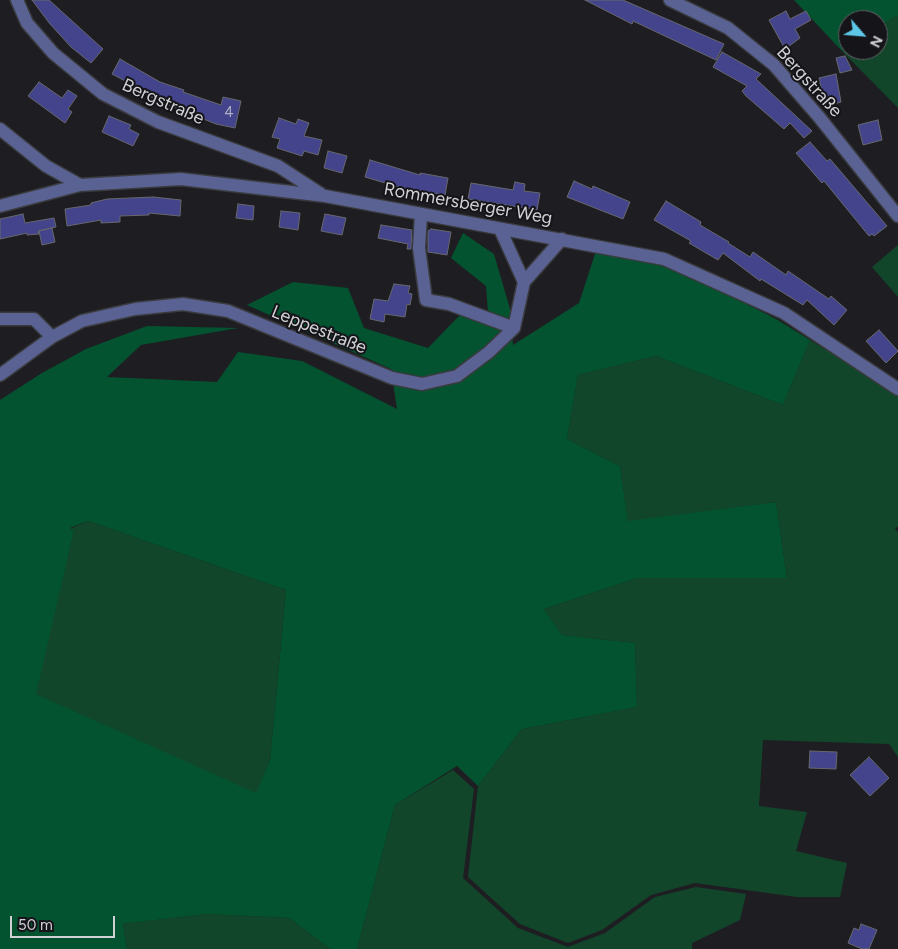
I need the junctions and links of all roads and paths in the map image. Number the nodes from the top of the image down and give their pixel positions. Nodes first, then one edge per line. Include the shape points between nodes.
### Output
1 (17, 0) edge
2 (670, 0) edge
3 (0, 129) edge
4 (80, 184) junction
5 (325, 196) junction
6 (0, 206) edge
7 (420, 214) junction
8 (898, 216) edge
9 (500, 229) junction
10 (562, 239) junction
11 (524, 282) junction
12 (0, 319) edge
13 (514, 328) junction
14 (52, 337) junction
15 (0, 375) edge
16 (898, 389) edge

1 - 5 street, Bergstraße via 27,23 53,53 103,94 158,122 278,166
2 - 8 street, Bergstraße via 728,28 774,65
3 - 4 street via 46,166
4 - 5 street, Rommersberger Weg via 181,179
4 - 6 street, Rommersberger Weg
5 - 7 street, Rommersberger Weg
7 - 9 street, Rommersberger Weg
7 - 13 street via 419,248 426,300 449,304
9 - 10 street, Rommersberger Weg
9 - 11 street
10 - 11 street
10 - 16 street, Rommersberger Weg via 664,259 750,297 784,313
11 - 13 street
12 - 14 street via 34,319
13 - 14 street, Leppestraße via 490,352 457,376 422,384 392,378 228,311 183,304 135,309 82,322
14 - 15 street, Leppestraße

